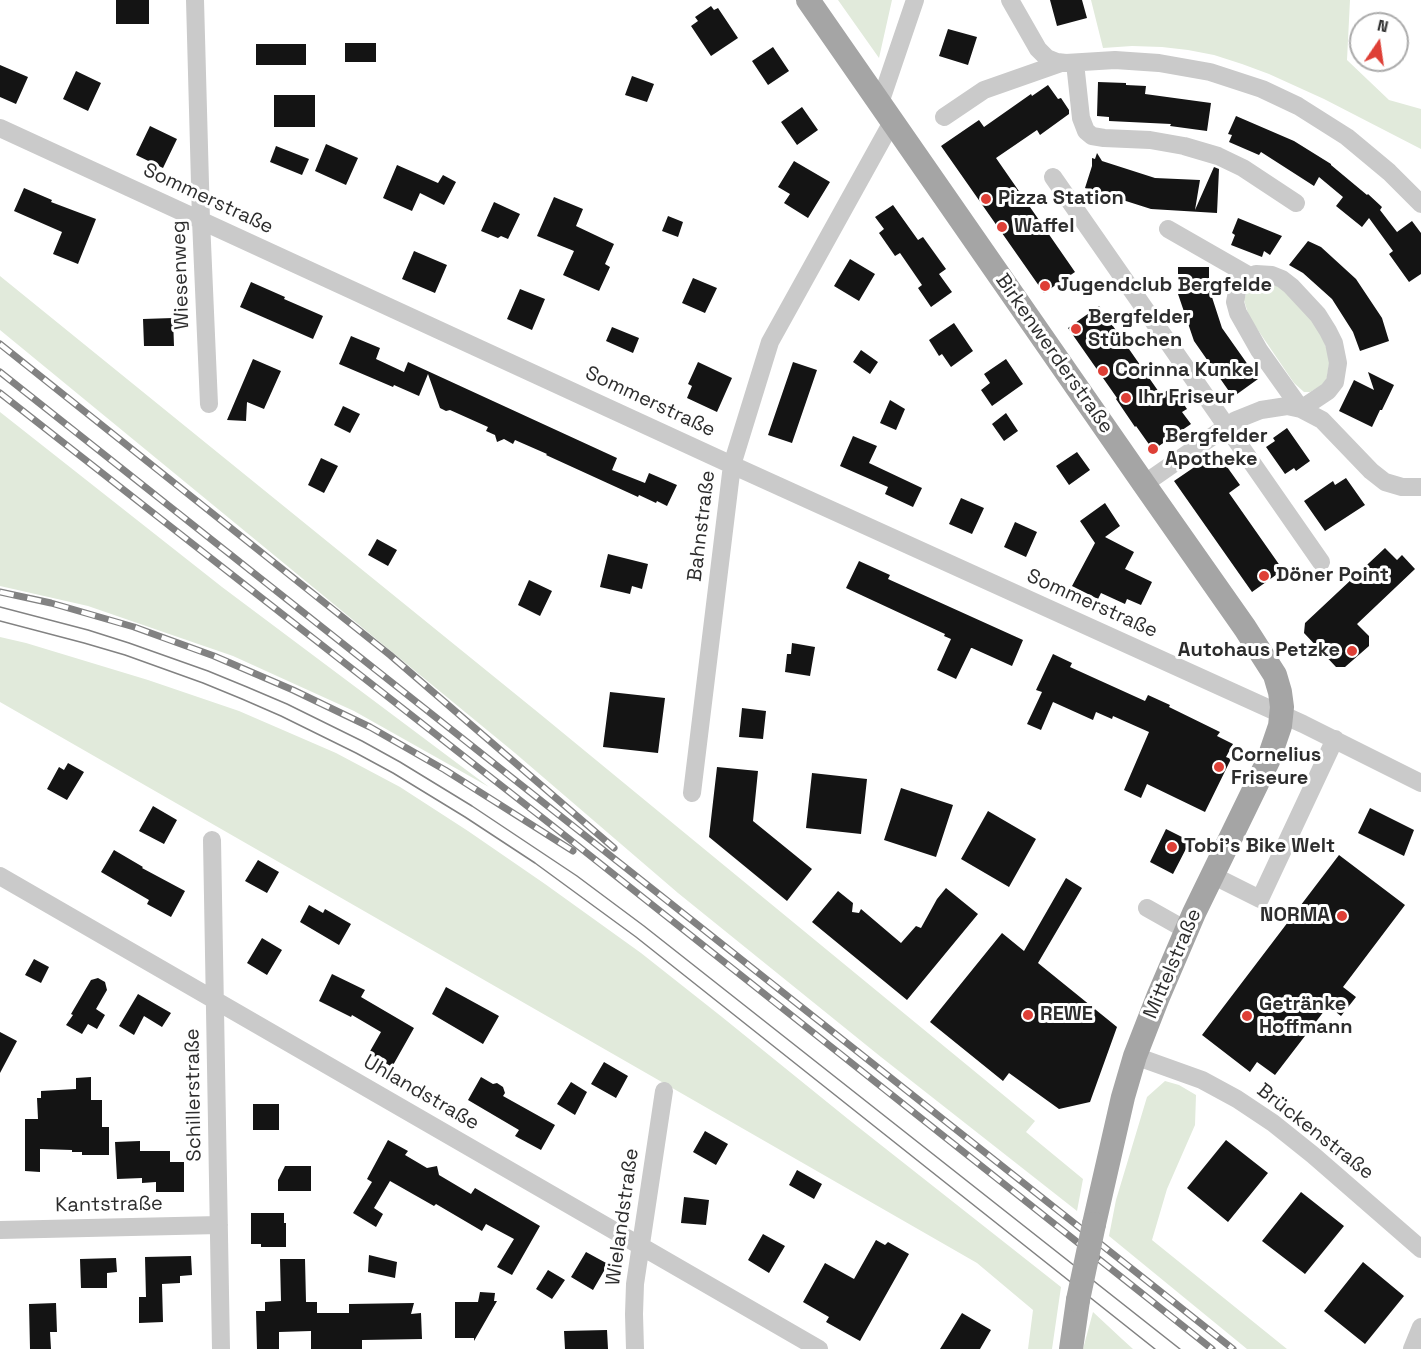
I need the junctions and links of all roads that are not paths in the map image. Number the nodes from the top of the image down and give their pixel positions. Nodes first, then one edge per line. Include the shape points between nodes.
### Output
1 (195, 0) edge
2 (808, 0) edge
3 (915, 0) edge
4 (1010, 0) edge
5 (1068, 63) junction
6 (886, 112) junction
7 (944, 117) dead end
8 (0, 128) edge
9 (1053, 177) dead end
10 (1296, 203) dead end
11 (1421, 204) edge
12 (201, 220) junction
13 (1168, 229) dead end
14 (1250, 276) junction
15 (209, 404) dead end
16 (1301, 409) junction
17 (1226, 426) junction
18 (732, 465) junction
19 (1144, 484) junction
20 (1421, 487) edge
21 (1320, 561) dead end
22 (1282, 715) junction
23 (1335, 739) junction
24 (1421, 783) edge
25 (692, 793) dead end
26 (212, 840) dead end
27 (1212, 875) junction
28 (0, 876) edge
29 (1147, 908) dead end
30 (1186, 930) junction
31 (214, 999) junction
32 (1135, 1056) junction
33 (663, 1091) dead end
34 (219, 1225) junction
35 (0, 1230) edge
36 (640, 1246) junction
37 (1421, 1249) edge
38 (1421, 1327) edge
39 (221, 1349) edge
40 (635, 1349) edge
41 (819, 1349) edge
42 (1071, 1349) edge
43 (1412, 1349) edge

1 - 12 street, Wiesenweg
2 - 6 main road, Birkenwerderstraße
3 - 6 street, Bahnstraße
4 - 5 street via 1038,49 1047,58
5 - 7 street via 984,90
5 - 10 street via 1081,118 1092,136 1150,140 1218,156 1250,171
5 - 11 street via 1159,63 1210,72 1262,89 1347,137
6 - 18 street, Bahnstraße via 770,342
6 - 19 main road, Birkenwerderstraße
8 - 12 street, Sommerstraße
9 - 17 street
12 - 15 street, Wiesenweg
12 - 18 street, Sommerstraße
13 - 14 street
14 - 16 street via 1236,291 1238,313 1258,350
14 - 16 street via 1272,275 1291,286 1318,315 1334,343 1338,368 1335,382
16 - 17 street via 1282,406 1261,410
16 - 20 street via 1327,424 1380,479 1396,486
17 - 19 street
17 - 21 street
18 - 22 street, Sommerstraße
18 - 25 street, Bahnstraße
19 - 22 main road, Birkenwerderstraße via 1270,667 1280,692
22 - 23 street, Sommerstraße
22 - 27 main road, Mittelstraße via 1268,761
23 - 24 street, Sommerstraße
23 - 27 street via 1260,899
26 - 31 street, Schillerstraße
27 - 30 main road, Mittelstraße
28 - 31 street, Uhlandstraße
29 - 30 street
30 - 32 main road, Mittelstraße
31 - 34 street, Schillerstraße
31 - 36 street, Uhlandstraße
32 - 37 street, Brückenstraße via 1202,1080 1264,1117
32 - 42 main road, Mittelstraße, bridge via 1094,1224
33 - 36 street, Wielandstraße
34 - 35 street, Kantstraße
34 - 39 street, Schillerstraße
36 - 40 street, Wielandstraße via 635,1284
36 - 41 street, Uhlandstraße
38 - 43 street

